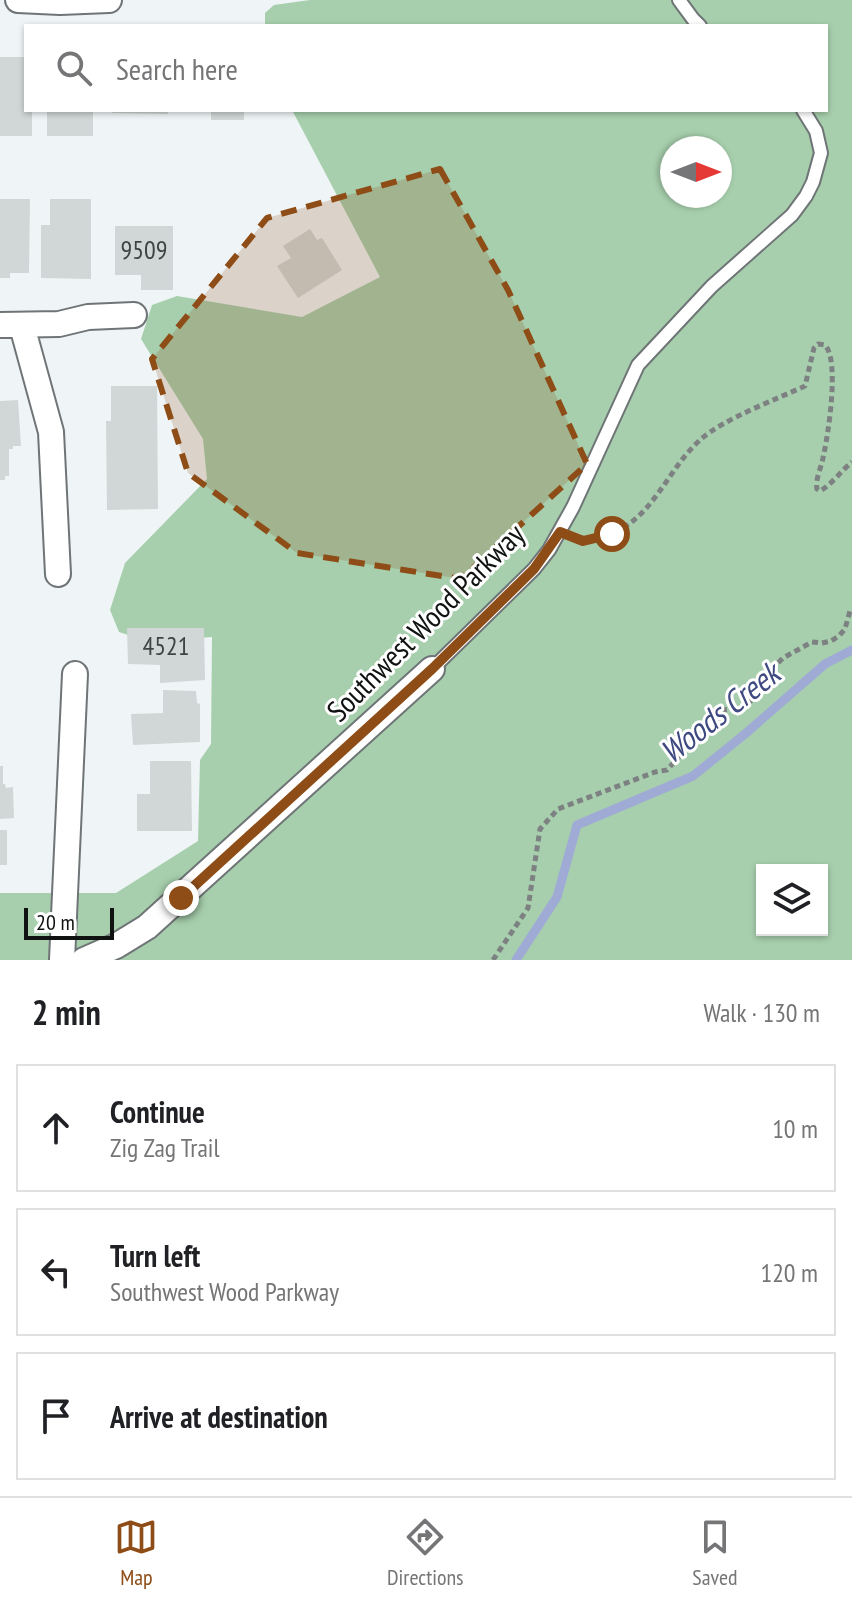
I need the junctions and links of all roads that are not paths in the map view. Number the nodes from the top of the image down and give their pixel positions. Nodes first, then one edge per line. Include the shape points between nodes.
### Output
1 (18, 0) edge
2 (109, 0) edge
3 (679, 0) edge
4 (698, 24) edge
5 (804, 112) edge
6 (134, 315) dead end
7 (11, 325) edge
8 (58, 574) dead end
9 (432, 669) joint
10 (75, 674) dead end
11 (62, 960) edge
12 (84, 960) edge

1 - 2 street
3 - 4 lane
5 - 9 lane, Southwest Wood Parkway via 821,153 806,196 638,365 560,532 534,569
6 - 7 street
7 - 8 street via 51,432
9 - 12 street, Southwest Wood Parkway via 147,927
10 - 11 street

